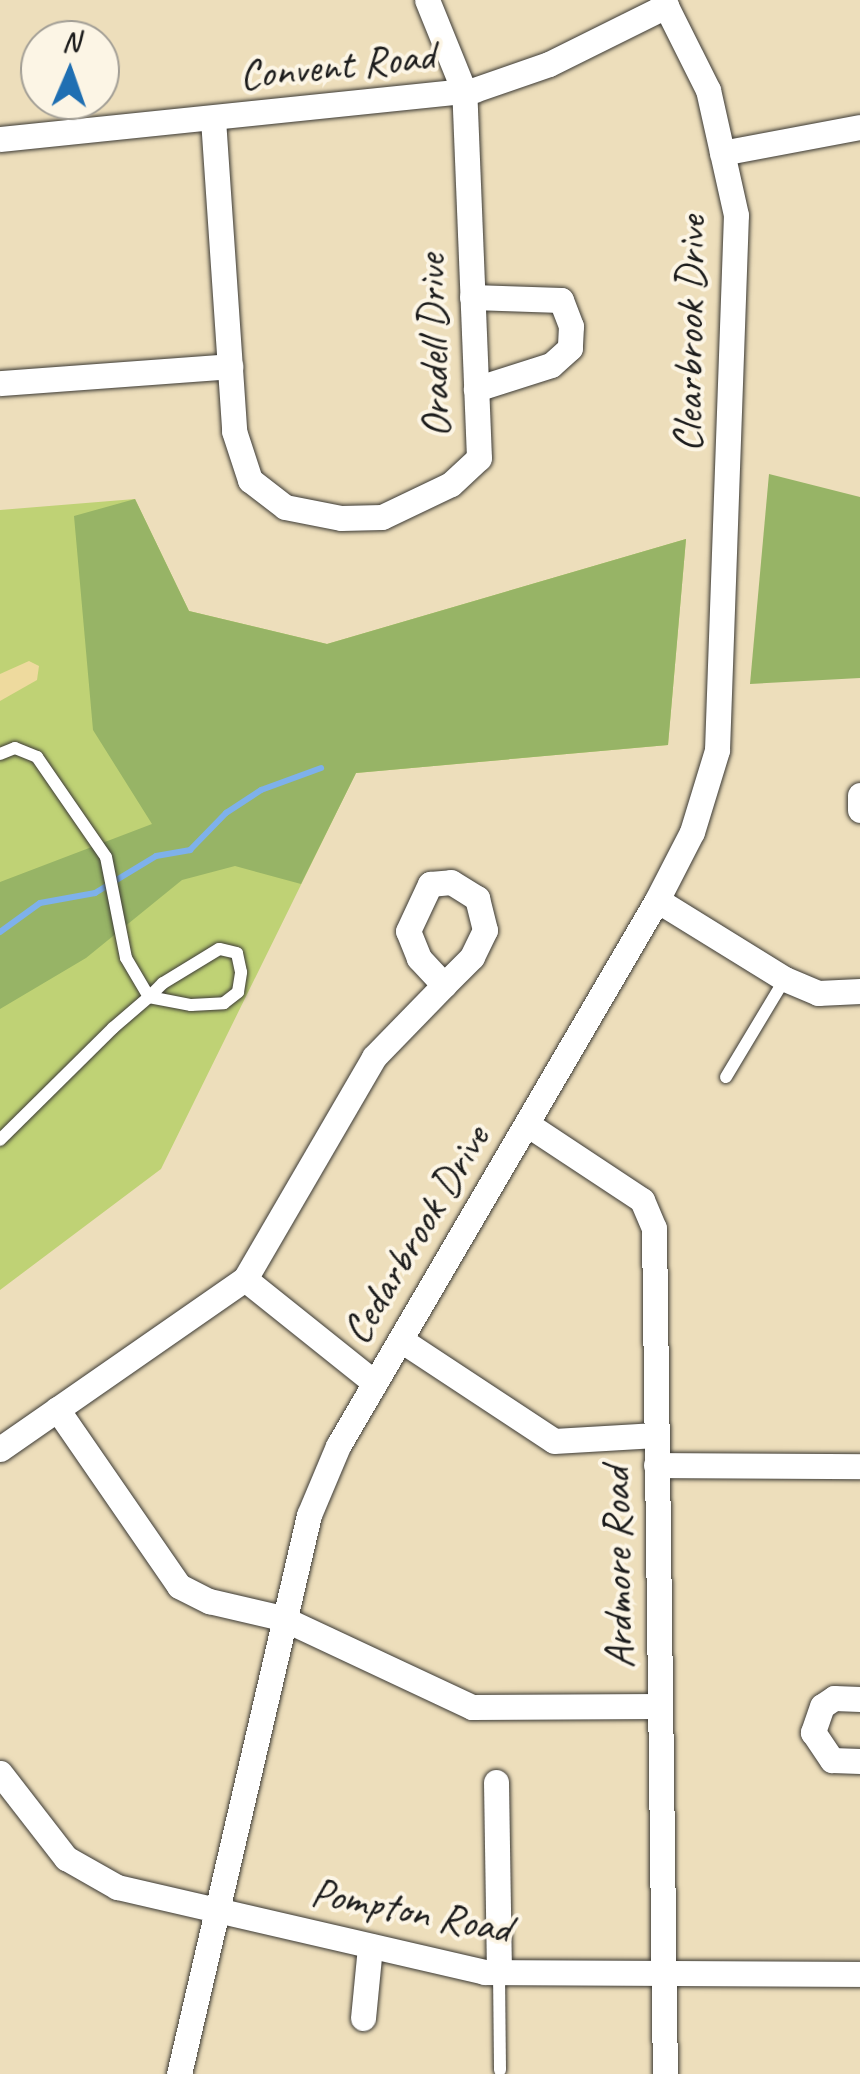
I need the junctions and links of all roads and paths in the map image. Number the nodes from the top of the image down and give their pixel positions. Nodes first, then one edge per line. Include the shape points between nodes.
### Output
1 (426, 0) edge
2 (664, 3) edge
3 (464, 92) junction
4 (213, 120) junction
5 (860, 127) edge
6 (0, 139) edge
7 (722, 153) junction
8 (472, 296) junction
9 (230, 366) junction
10 (0, 383) edge
11 (476, 389) junction
12 (722, 621) joint
13 (0, 754) edge
14 (860, 795) edge
15 (860, 810) edge
16 (657, 900) junction
17 (785, 979) junction
18 (444, 985) dead end
19 (860, 991) edge
20 (149, 997) junction
21 (726, 1077) dead end
22 (527, 1124) junction
23 (0, 1140) edge
24 (245, 1279) junction
25 (401, 1340) junction
26 (375, 1383) junction
27 (57, 1409) junction
28 (656, 1435) junction
29 (0, 1449) edge
30 (656, 1465) junction
31 (860, 1466) edge
32 (282, 1618) junction
33 (860, 1698) edge
34 (660, 1706) junction
35 (860, 1761) edge
36 (0, 1773) edge
37 (496, 1782) dead end
38 (219, 1911) junction
39 (370, 1946) junction
40 (664, 1972) junction
41 (498, 1973) junction
42 (860, 1974) edge
43 (363, 2018) dead end
44 (500, 2070) dead end
45 (179, 2074) edge
46 (665, 2074) edge

1 - 3 street
2 - 3 street, Convent Road via 549,64
2 - 7 street, Clearbrook Drive via 708,90
3 - 4 street, Convent Road
3 - 8 street, Oradell Drive
4 - 6 street, Convent Road
4 - 9 street, Oradell Drive
5 - 7 street
7 - 12 street, Clearbrook Drive via 736,215 737,274
8 - 11 street, Oradell Drive
8 - 11 street via 561,300 571,326 570,348 551,366
9 - 10 street
9 - 11 street, Oradell Drive via 234,432 250,480 285,507 341,518 382,517 451,484 479,458
12 - 16 street, Cedarbrook Drive via 717,750 692,832
13 - 20 lane via 15,748 38,757 106,857 126,958
14 - 15 street
16 - 17 street
16 - 22 street, Cedarbrook Drive
17 - 19 street via 818,993
17 - 21 lane
18 - 24 street via 374,1057
20 - 20 lane via 191,1006 224,1002 238,992 237,953 218,948
20 - 23 lane
22 - 25 street, Cedarbrook Drive
22 - 28 street, Ardmore Road via 642,1200 654,1228
24 - 26 street
24 - 27 street
25 - 26 street, Cedarbrook Drive
25 - 28 street via 554,1442
26 - 32 street, Cedarbrook Drive via 309,1515
27 - 29 street
27 - 32 street via 179,1586 209,1601
28 - 30 street, Ardmore Road
30 - 31 street
30 - 34 street, Ardmore Road
32 - 34 street via 472,1707
32 - 38 street, Cedarbrook Drive
33 - 35 street via 834,1698 822,1706 813,1732 832,1760
34 - 40 street, Ardmore Road
36 - 38 street, Pompton Road via 66,1858 117,1887
37 - 41 street
38 - 39 street, Pompton Road
38 - 45 street
39 - 41 street, Pompton Road
39 - 43 street
40 - 41 street, Pompton Road
40 - 42 street, Pompton Road via 718,1978
40 - 46 street, Ardmore Road
41 - 44 lane

